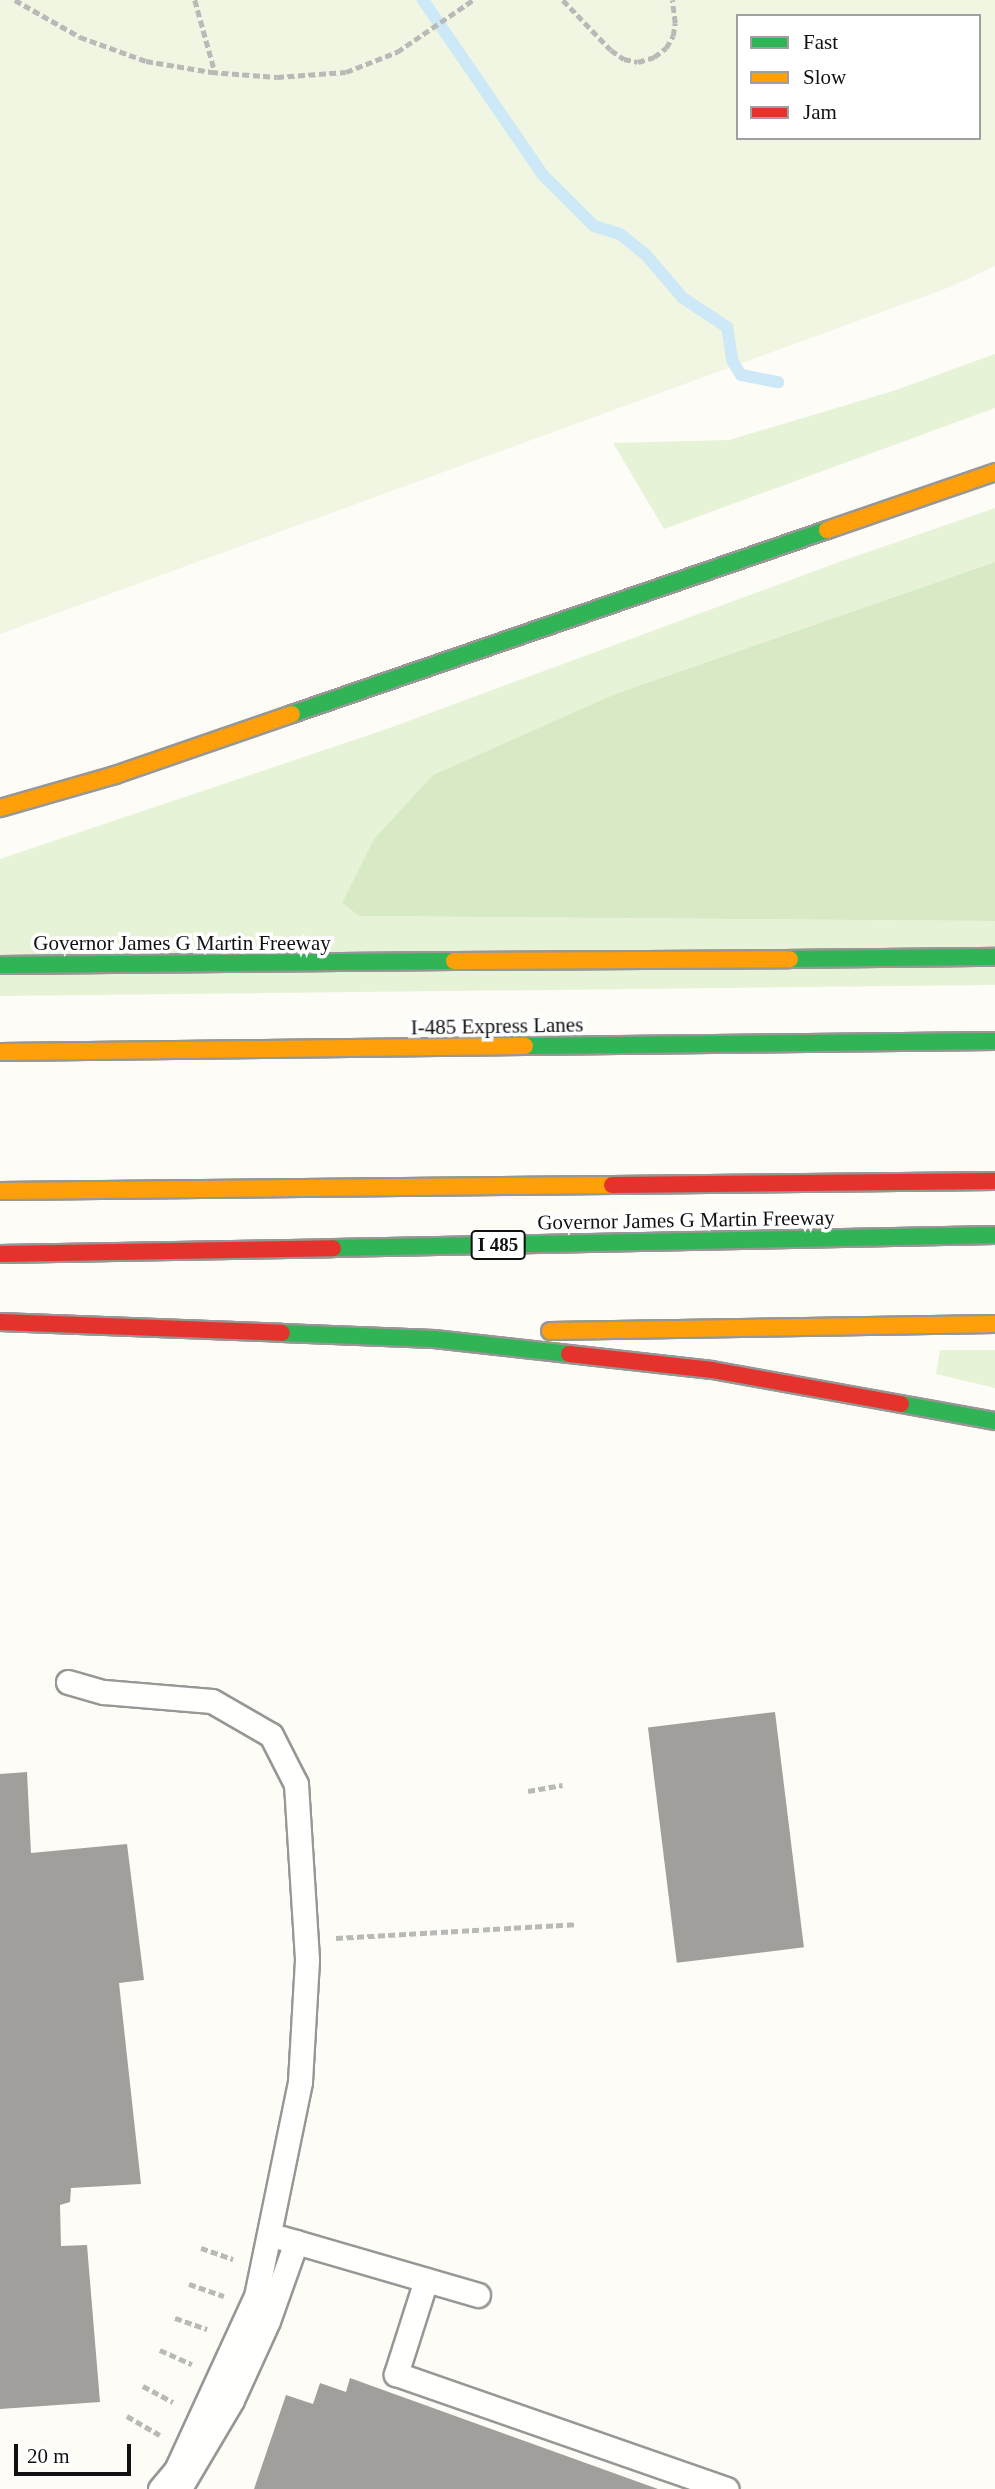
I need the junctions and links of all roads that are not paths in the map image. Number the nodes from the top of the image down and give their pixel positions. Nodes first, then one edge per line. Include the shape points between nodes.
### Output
1 (995, 472) edge
2 (0, 808) edge
3 (995, 957) edge
4 (0, 965) edge
5 (995, 1041) edge
6 (0, 1052) edge
7 (995, 1181) edge
8 (0, 1191) edge
9 (995, 1235) edge
10 (0, 1254) edge
11 (0, 1322) edge
12 (995, 1324) edge
13 (292, 1335) junction
14 (995, 1421) edge
15 (68, 1682) dead end
16 (269, 2234) junction
17 (296, 2242) junction
18 (426, 2280) junction
19 (478, 2295) dead end
20 (160, 2489) edge
21 (180, 2489) edge
22 (727, 2489) edge

1 - 2 highway via 115,775
3 - 4 highway, Governor James G Martin Freeway
5 - 6 highway, I-485 Express Lanes
7 - 8 highway
9 - 10 highway, Governor James G Martin Freeway / I 485
11 - 13 highway
12 - 13 highway
13 - 14 highway via 433,1339 712,1370
15 - 16 lane via 104,1692 212,1701 271,1735 296,1784 306,1973 300,2082
16 - 17 lane
16 - 20 lane via 256,2296 176,2470
17 - 18 lane
17 - 21 lane via 268,2321 232,2400
18 - 19 lane
18 - 22 lane via 396,2374

